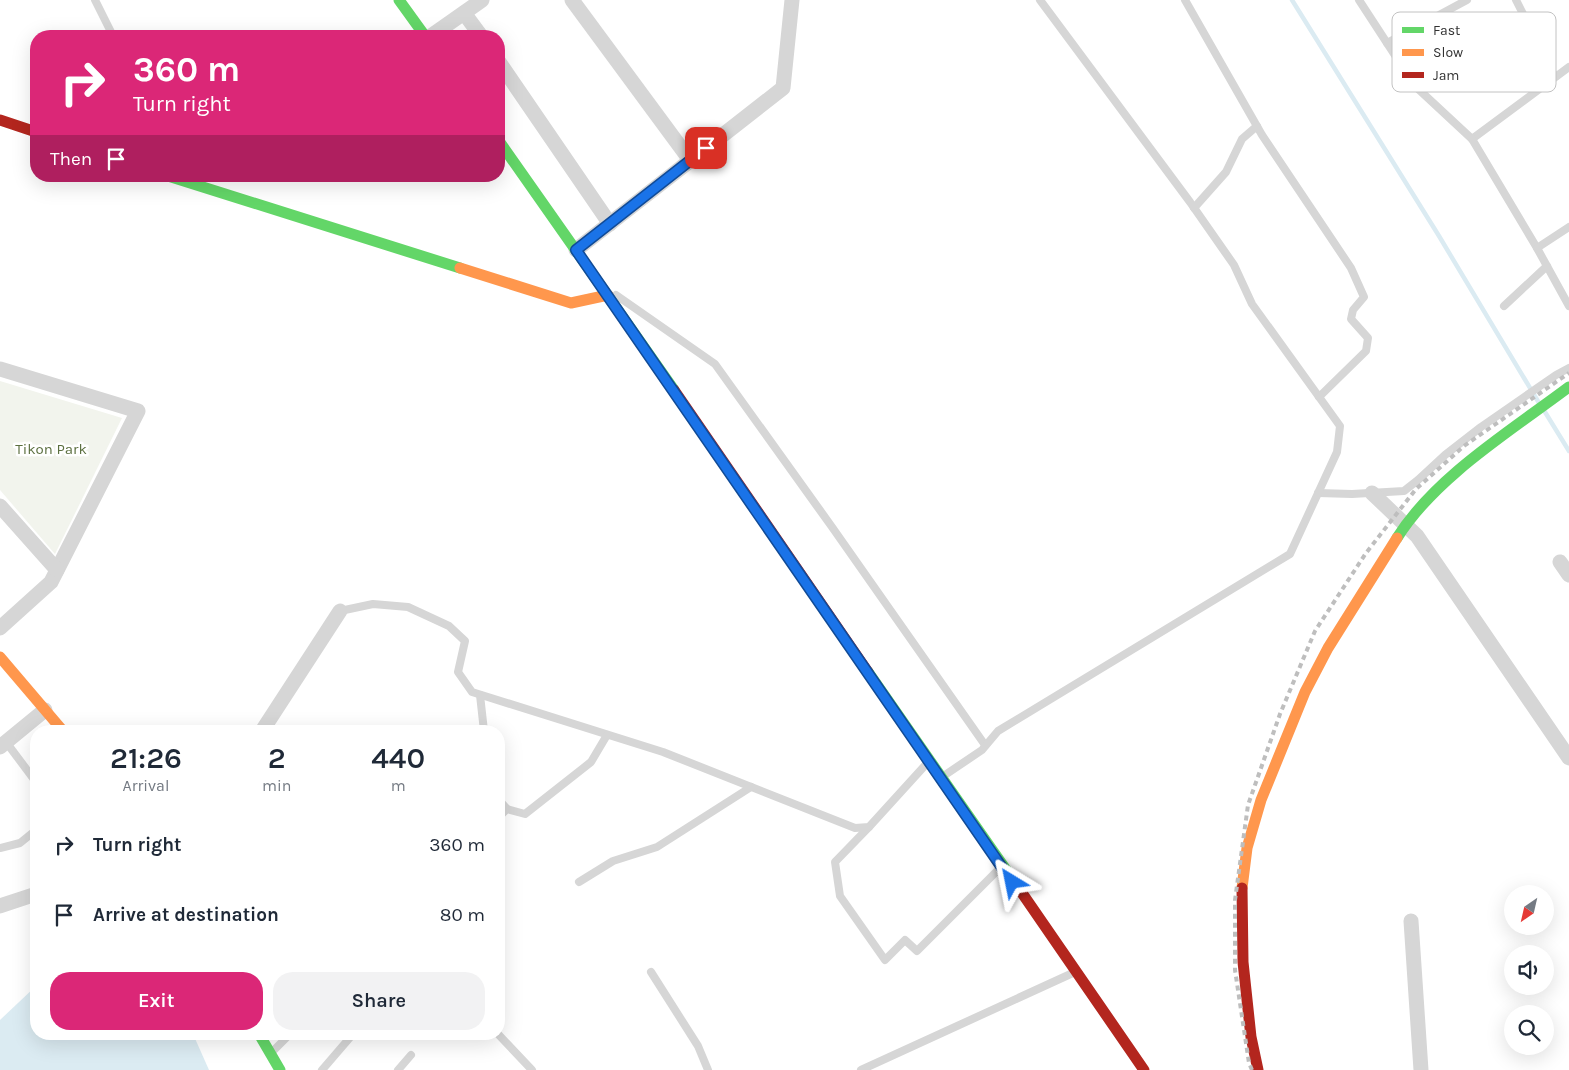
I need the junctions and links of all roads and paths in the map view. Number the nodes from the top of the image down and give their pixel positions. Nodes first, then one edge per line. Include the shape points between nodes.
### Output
1 (95, 0) edge
2 (399, 0) edge
3 (482, 0) edge
4 (572, 0) edge
5 (792, 0) edge
6 (1040, 0) edge
7 (1185, 0) edge
8 (1359, 0) edge
9 (1467, 0) edge
10 (1516, 0) edge
11 (1445, 12) edge
12 (1522, 12) edge
13 (464, 13) junction
14 (110, 30) edge
15 (421, 30) edge
16 (440, 30) edge
17 (477, 30) edge
18 (1392, 40) edge
19 (1387, 43) junction
20 (1392, 51) edge
21 (1569, 67) edge
22 (505, 71) edge
23 (1556, 76) edge
24 (1421, 92) edge
25 (1535, 92) edge
26 (0, 120) edge
27 (1257, 126) junction
28 (30, 130) edge
29 (1472, 139) junction
30 (505, 149) edge
31 (690, 160) junction
32 (186, 182) edge
33 (1194, 208) junction
34 (610, 224) junction
35 (1569, 227) edge
36 (1537, 248) junction
37 (576, 250) junction
38 (1547, 266) junction
39 (608, 295) junction
40 (1504, 306) dead end
41 (1569, 306) edge
42 (1569, 368) edge
43 (0, 369) edge
44 (1569, 387) edge
45 (1319, 397) junction
46 (1318, 493) junction
47 (1372, 493) junction
48 (0, 506) edge
49 (1406, 524) junction
50 (1560, 562) dead end
51 (57, 570) junction
52 (1569, 575) edge
53 (340, 610) joint
54 (0, 628) edge
55 (0, 657) edge
56 (480, 695) junction
57 (45, 710) junction
58 (58, 725) edge
59 (266, 725) edge
60 (483, 725) edge
61 (607, 735) junction
62 (3, 745) edge
63 (985, 745) junction
64 (1569, 758) edge
65 (929, 761) junction
66 (30, 775) edge
67 (941, 778) junction
68 (751, 787) junction
69 (505, 807) edge
70 (507, 809) joint
71 (869, 827) junction
72 (30, 835) edge
73 (0, 848) edge
74 (1002, 866) junction
75 (579, 882) dead end
76 (30, 896) edge
77 (0, 906) edge
78 (1411, 921) dead end
79 (651, 972) dead end
80 (1076, 972) junction
81 (262, 1040) edge
82 (284, 1040) edge
83 (348, 1040) edge
84 (504, 1040) edge
85 (270, 1053) junction
86 (412, 1055) dead end
87 (280, 1070) edge
88 (322, 1070) edge
89 (398, 1070) edge
90 (532, 1070) edge
91 (708, 1070) edge
92 (861, 1070) edge
93 (1144, 1070) edge
94 (1258, 1070) edge
95 (1421, 1070) edge

1 - 14 lane
2 - 15 street
3 - 13 street
4 - 31 street
5 - 31 street via 783,88
6 - 33 lane
7 - 27 lane
8 - 19 lane
9 - 11 lane
10 - 12 lane
13 - 16 street
13 - 17 street
18 - 19 lane
19 - 20 lane
21 - 23 lane
22 - 34 street
24 - 29 lane
25 - 29 lane
26 - 28 street
27 - 33 lane via 1242,139 1226,172
27 - 45 lane via 1351,268 1364,297 1353,310 1351,319 1368,338 1366,351
29 - 36 lane
30 - 37 street
31 - 34 street
32 - 39 street via 572,303
33 - 45 lane via 1234,265 1252,304
34 - 37 street
35 - 36 lane
36 - 38 lane
37 - 39 street
38 - 40 lane
38 - 41 lane
39 - 63 lane via 616,295 714,364
39 - 65 street
42 - 47 lane via 1445,455 1404,491
43 - 51 street via 138,410
44 - 49 street via 1450,478
45 - 46 lane via 1340,426 1337,452
46 - 47 lane
46 - 63 lane via 1290,554 998,730
47 - 49 street
48 - 51 street
49 - 64 street
49 - 94 street via 1328,648 1305,692 1261,800 1247,848 1241,894 1243,962
50 - 52 street
51 - 54 street via 51,582
53 - 56 lane via 373,604 408,607 449,626 465,641 458,672 472,692
53 - 59 street
55 - 57 street
56 - 60 lane
56 - 61 lane
57 - 58 street
57 - 62 street
61 - 68 lane via 663,752
61 - 70 lane via 591,762 525,814
62 - 66 lane
63 - 67 lane
65 - 67 street
65 - 71 lane
67 - 74 street
68 - 71 lane via 856,828
68 - 75 lane via 657,847 613,861
69 - 70 lane
71 - 74 lane via 835,862 840,896 886,960 905,940 917,951
72 - 73 lane via 20,843
74 - 80 street
76 - 77 street
78 - 95 street
79 - 91 lane via 698,1046
80 - 92 lane
80 - 93 street
81 - 85 street
82 - 85 lane
83 - 88 lane
84 - 90 lane
85 - 87 street
86 - 89 lane

